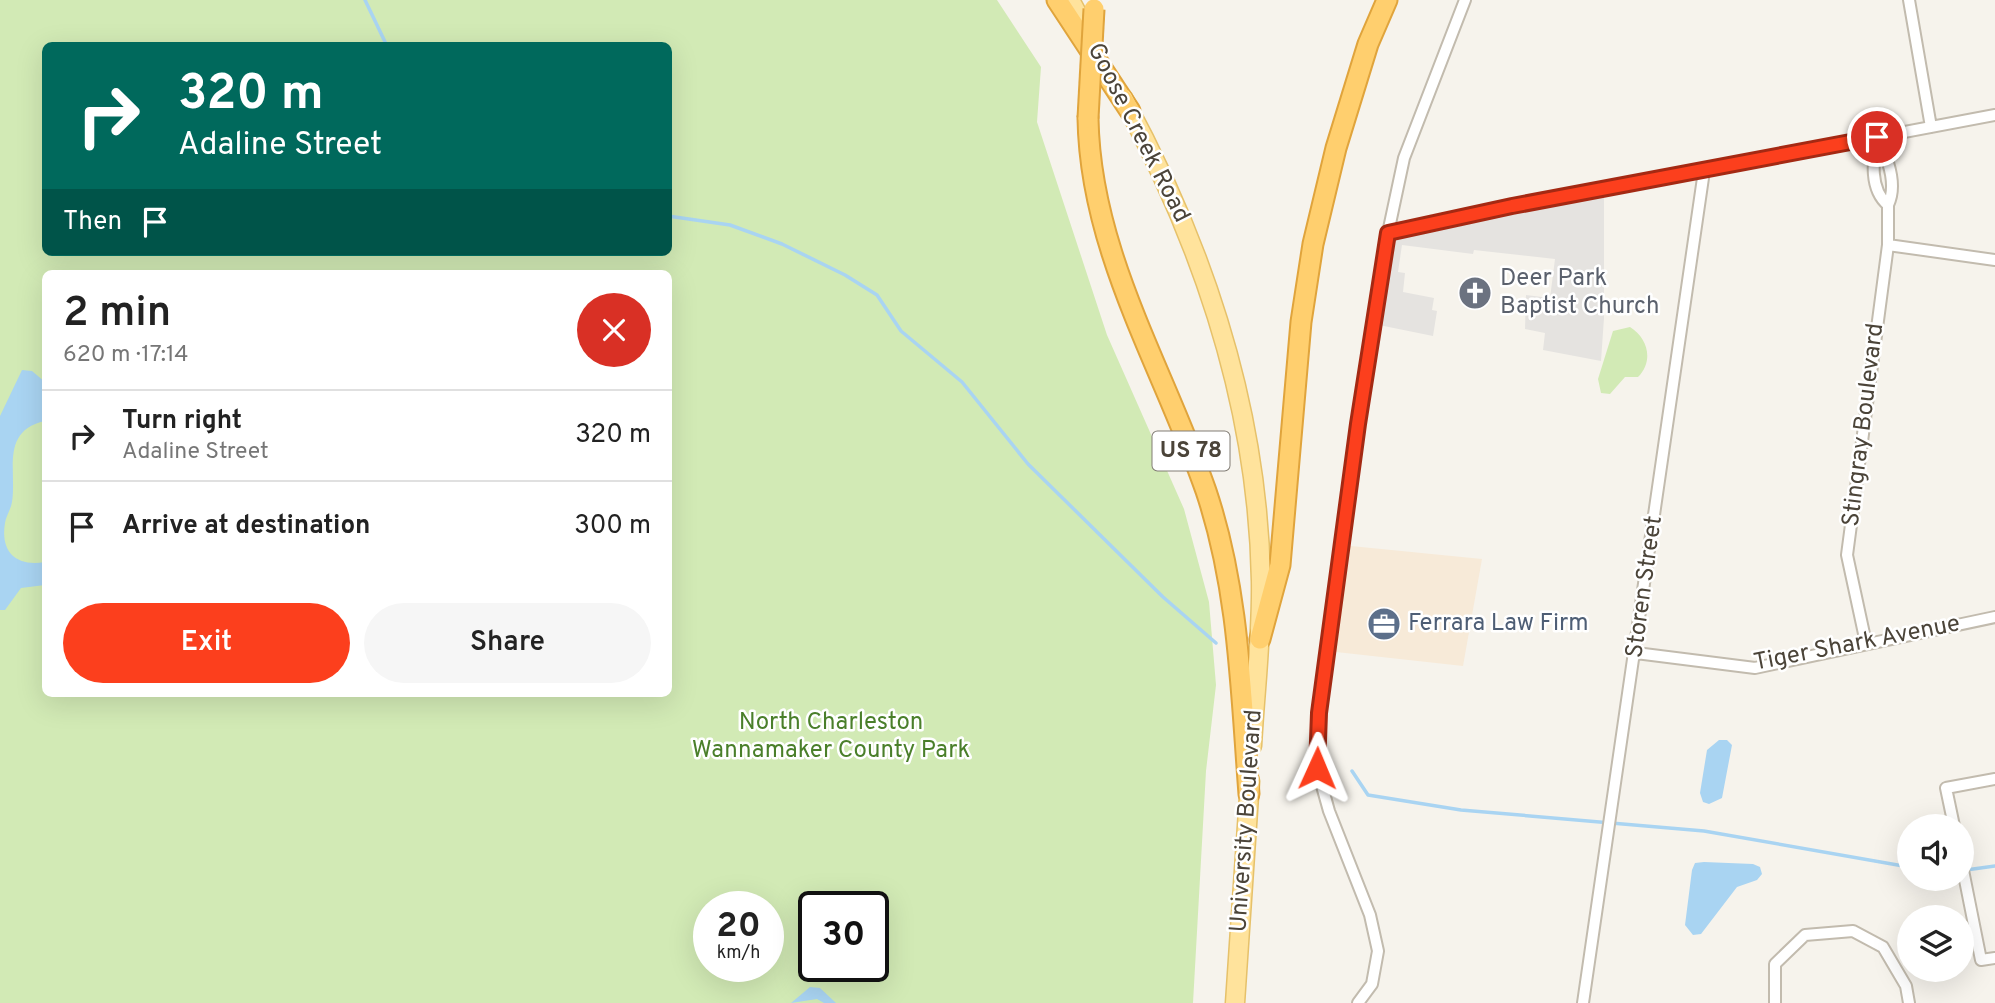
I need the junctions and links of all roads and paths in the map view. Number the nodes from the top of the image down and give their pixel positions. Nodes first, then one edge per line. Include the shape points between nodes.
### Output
1 (1057, 0) edge
2 (1070, 0) edge
3 (1387, 0) edge
4 (1465, 0) edge
5 (1909, 0) edge
6 (1096, 5) edge
7 (1130, 111) junction
8 (1995, 115) edge
9 (1931, 127) junction
10 (1877, 137) junction
11 (1704, 171) junction
12 (1388, 233) junction
13 (1888, 245) junction
14 (1995, 260) edge
15 (1995, 617) edge
16 (1260, 639) junction
17 (1866, 643) junction
18 (1636, 653) junction
19 (1995, 779) edge
20 (1249, 794) junction
21 (1951, 814) edge
22 (1967, 891) edge
23 (1995, 958) edge
24 (1235, 1003) edge
25 (1358, 1003) edge
26 (1583, 1003) edge
27 (1775, 1003) edge
28 (1909, 1003) edge

1 - 7 highway
2 - 7 main road, Goose Creek Road
3 - 16 highway, US 78 via 1368,44 1336,148 1313,244 1301,322 1280,565
4 - 12 street via 1404,158
5 - 9 street
6 - 20 highway, US 78, bridge via 1088,150 1123,291 1184,433 1221,540 1233,597
7 - 16 main road, Goose Creek Road via 1175,199 1214,304 1238,396 1256,507
8 - 9 street
9 - 10 street
10 - 11 street
10 - 13 street, Stingray Boulevard via 1887,156 1893,195 1888,205
11 - 12 street
11 - 18 street, Storen Street
12 - 25 street via 1319,713 1317,768 1370,915 1378,951 1372,984
13 - 14 street
13 - 17 street, Stingray Boulevard via 1847,555
15 - 17 street, Tiger Shark Avenue
16 - 20 main road, University Boulevard / US 78
17 - 18 street, Tiger Shark Avenue via 1755,668
18 - 26 street, Storen Street
19 - 21 street via 1946,788
20 - 24 main road, University Boulevard / US 78
22 - 23 street via 1981,960
27 - 28 street via 1775,964 1805,935 1853,931 1883,947 1906,986

